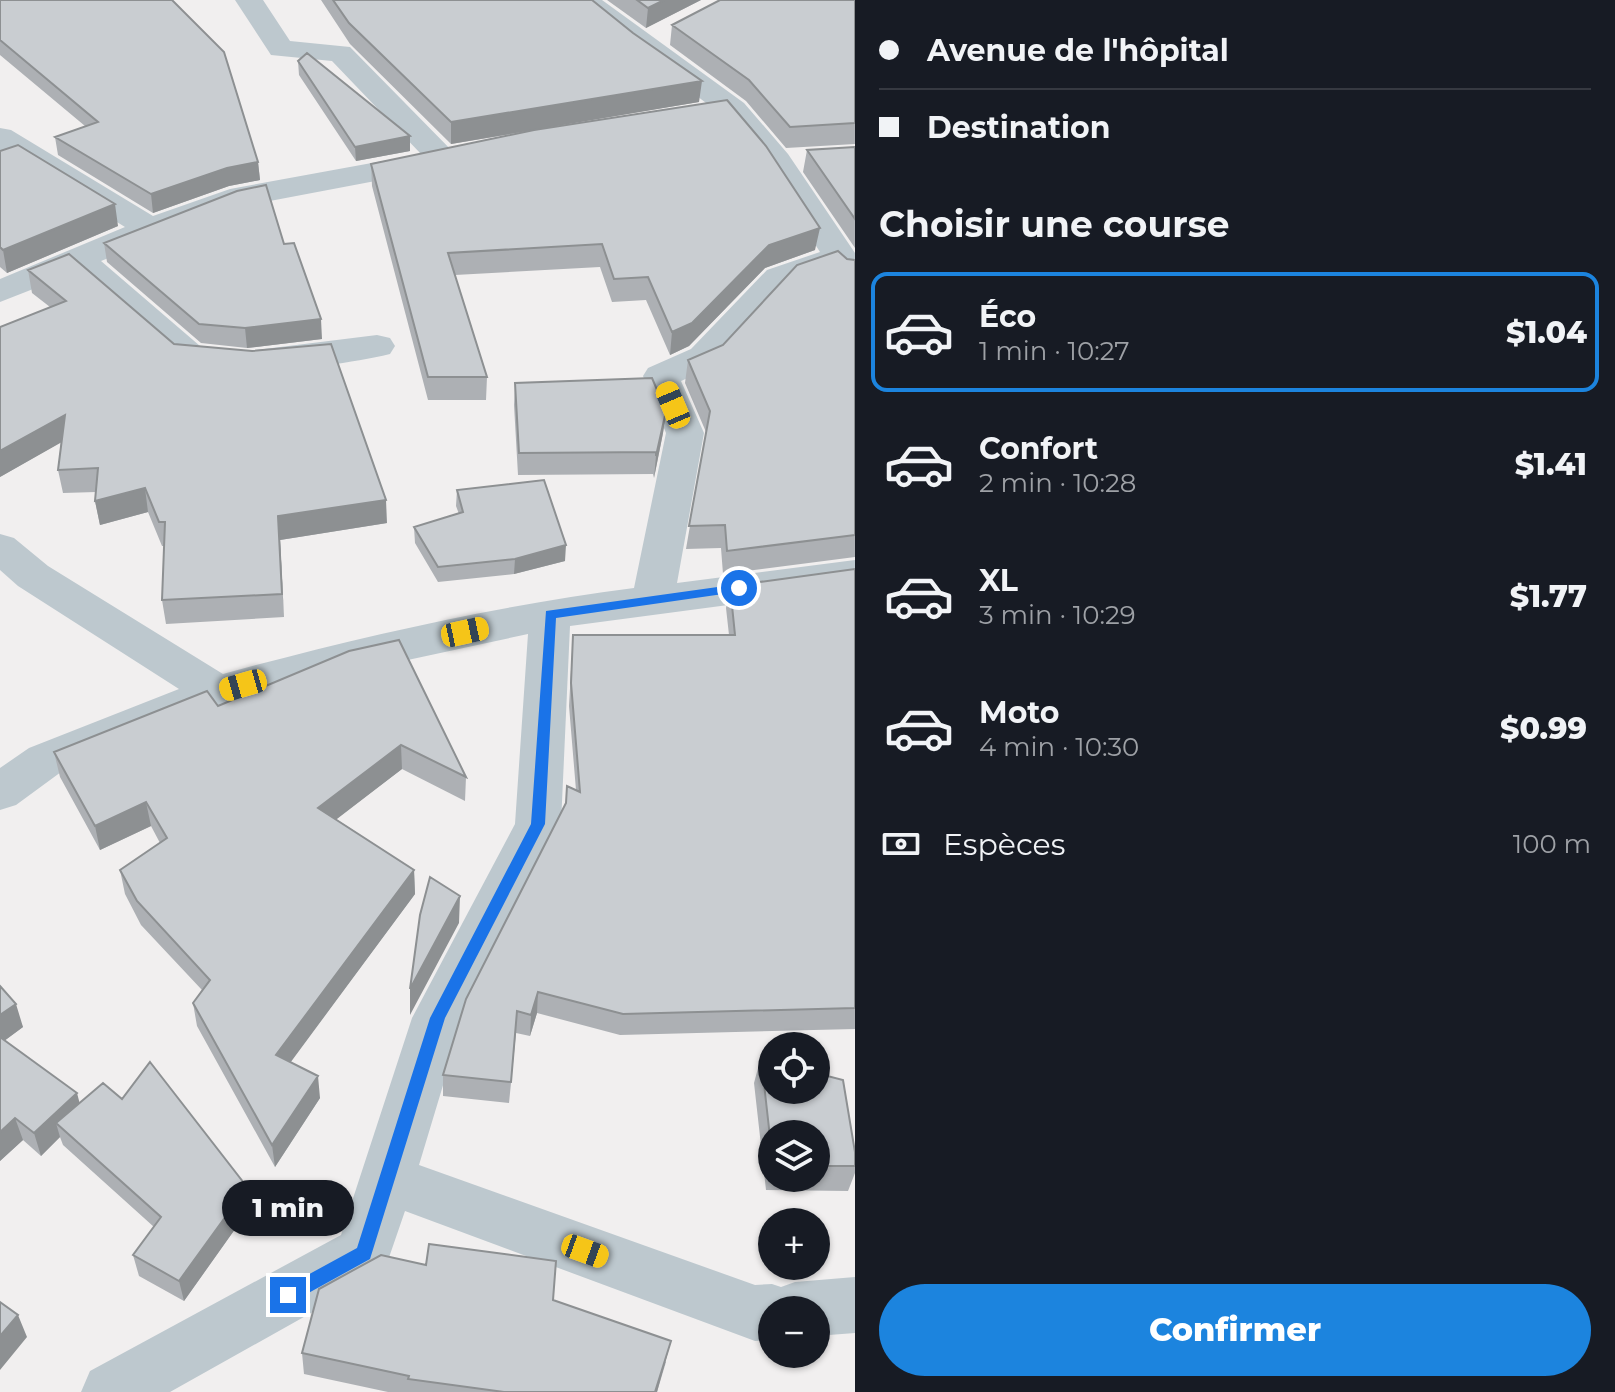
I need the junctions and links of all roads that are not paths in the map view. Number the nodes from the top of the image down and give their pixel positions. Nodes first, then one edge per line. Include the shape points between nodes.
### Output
1 (249, 0) edge
2 (584, 0) edge
3 (733, 109) junction
4 (686, 116) edge
5 (0, 137) edge
6 (808, 159) edge
7 (777, 161) junction
8 (150, 228) junction
9 (78, 259) junction
10 (847, 264) edge
11 (0, 292) edge
12 (377, 346) dead end
13 (0, 548) edge
14 (855, 574) edge
15 (16, 582) edge
16 (653, 599) junction
17 (550, 614) junction
18 (217, 692) junction
19 (0, 792) edge
20 (387, 1179) junction
21 (855, 1305) edge
22 (830, 1307) edge
23 (758, 1313) edge
24 (111, 1392) edge

1 - 8 street via 281,49 340,53 458,156 230,199
2 - 3 street via 655,38
3 - 4 street
3 - 7 street
5 - 8 street
6 - 7 street
7 - 10 street
8 - 9 street
9 - 11 street
9 - 12 street via 190,356 247,362
10 - 16 street via 779,277 704,357 661,376 685,433
13 - 15 street
14 - 16 street
15 - 18 street
16 - 17 street
17 - 18 street via 324,662
17 - 20 street via 538,824 438,1018
18 - 19 street via 45,760
20 - 23 street
20 - 24 street via 364,1253
21 - 22 street

